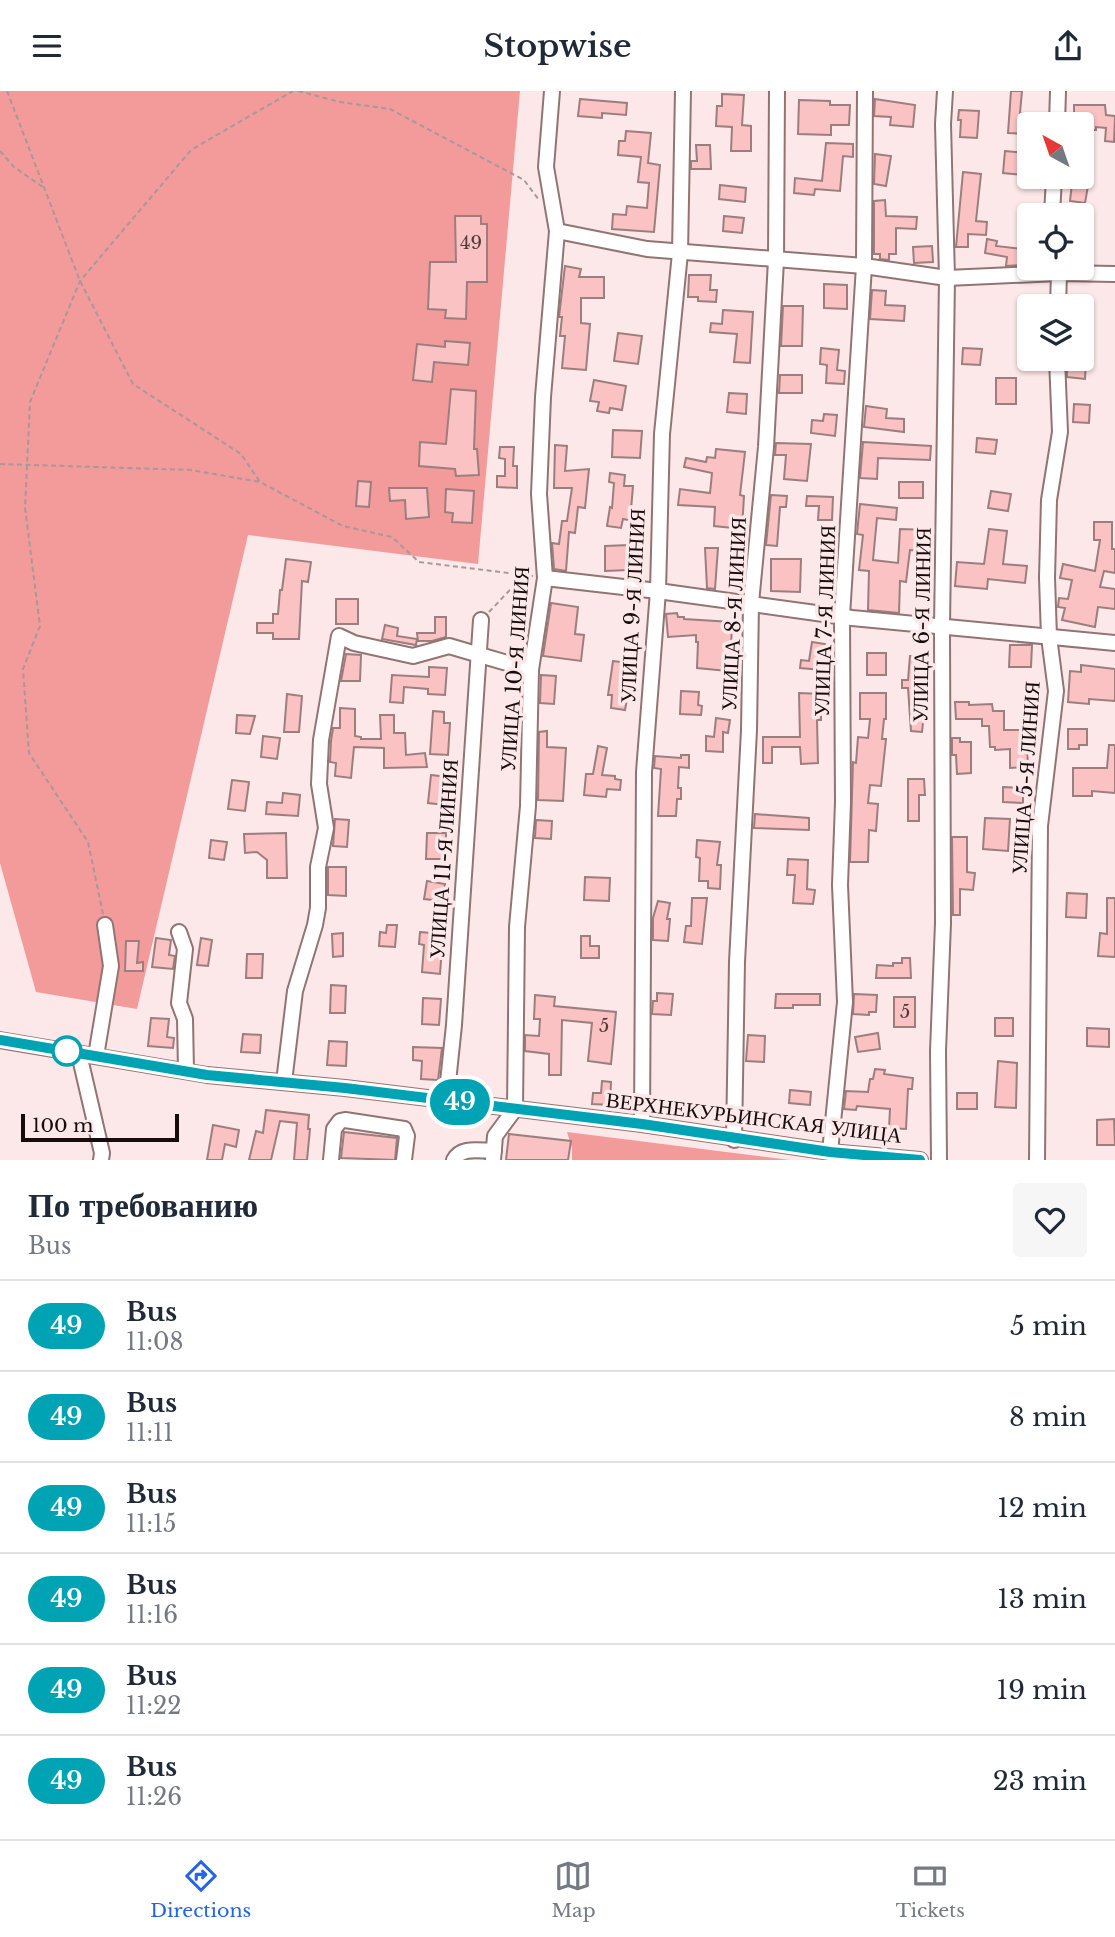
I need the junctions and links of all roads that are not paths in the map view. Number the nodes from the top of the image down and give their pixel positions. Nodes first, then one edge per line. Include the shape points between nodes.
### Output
1 (552, 91) edge
2 (684, 91) edge
3 (777, 91) edge
4 (866, 91) edge
5 (945, 91) edge
6 (1058, 91) edge
7 (1057, 112) edge
8 (558, 231) junction
9 (680, 253) junction
10 (776, 260) junction
11 (864, 266) junction
12 (1017, 273) edge
13 (1094, 273) edge
14 (1115, 274) edge
15 (947, 278) junction
16 (1057, 371) edge
17 (545, 578) junction
18 (657, 590) junction
19 (751, 603) junction
20 (842, 617) junction
21 (481, 620) road end
22 (942, 627) junction
23 (1049, 637) junction
24 (1115, 643) edge
25 (479, 656) junction
26 (531, 670) junction
27 (105, 925) road end
28 (178, 932) dead end
29 (0, 1040) edge
30 (79, 1054) junction
31 (96, 1056) junction
32 (186, 1071) junction
33 (284, 1081) junction
34 (446, 1101) junction
35 (515, 1109) junction
36 (642, 1124) junction
37 (734, 1140) junction
38 (830, 1152) junction
39 (493, 1155) edge
40 (897, 1159) edge
41 (101, 1160) edge
42 (331, 1160) edge
43 (404, 1160) edge
44 (454, 1160) edge
45 (920, 1160) edge
46 (939, 1160) edge
47 (1037, 1160) edge

1 - 8 street, УЛИЦА 10-Я ЛИНИЯ via 546,167
2 - 9 street, УЛИЦА 9-Я ЛИНИЯ
3 - 10 street, УЛИЦА 8-Я ЛИНИЯ
4 - 11 street, УЛИЦА 7-Я ЛИНИЯ
5 - 15 street, УЛИЦА 6-Я ЛИНИЯ
6 - 7 street
8 - 9 street
8 - 17 street, УЛИЦА 10-Я ЛИНИЯ via 539,494
9 - 10 street
9 - 18 street, УЛИЦА 9-Я ЛИНИЯ via 662,434
10 - 11 street
10 - 19 street, УЛИЦА 8-Я ЛИНИЯ via 766,447
11 - 15 street
11 - 20 street, УЛИЦА 7-Я ЛИНИЯ
12 - 15 street
13 - 14 street
15 - 22 street, УЛИЦА 6-Я ЛИНИЯ
16 - 23 street, УЛИЦА 5-Я ЛИНИЯ via 1060,432 1049,500
17 - 18 street
17 - 26 street, УЛИЦА 10-Я ЛИНИЯ
18 - 19 street
18 - 36 street, УЛИЦА 9-Я ЛИНИЯ via 644,772
19 - 20 street
19 - 37 street, УЛИЦА 8-Я ЛИНИЯ
20 - 22 street
20 - 38 street, УЛИЦА 7-Я ЛИНИЯ via 840,885 845,1002
21 - 25 street, УЛИЦА 11-Я ЛИНИЯ
22 - 23 street
22 - 46 street, УЛИЦА 6-Я ЛИНИЯ
23 - 24 street
23 - 47 street, УЛИЦА 5-Я ЛИНИЯ via 1056,691 1040,826
25 - 26 street
25 - 33 street via 449,646 412,656 339,636 321,740 319,784 326,828 318,867 318,908 295,991
25 - 34 street, УЛИЦА 11-Я ЛИНИЯ
26 - 35 street, УЛИЦА 10-Я ЛИНИЯ via 528,806 517,927
27 - 31 street via 111,966
28 - 32 street via 185,949 179,1003 185,1020
29 - 30 street, ВЕРХНЕКУРЬИНСКАЯ УЛИЦА
30 - 31 street, ВЕРХНЕКУРЬИНСКАЯ УЛИЦА
30 - 41 street
31 - 32 street, ВЕРХНЕКУРЬИНСКАЯ УЛИЦА
32 - 33 street, ВЕРХНЕКУРЬИНСКАЯ УЛИЦА
33 - 34 street, ВЕРХНЕКУРЬИНСКАЯ УЛИЦА
34 - 35 street, ВЕРХНЕКУРЬИНСКАЯ УЛИЦА
35 - 36 street, ВЕРХНЕКУРЬИНСКАЯ УЛИЦА
35 - 39 street via 495,1136
36 - 37 street, ВЕРХНЕКУРЬИНСКАЯ УЛИЦА
37 - 38 street, ВЕРХНЕКУРЬИНСКАЯ УЛИЦА
38 - 40 street, ВЕРХНЕКУРЬИНСКАЯ УЛИЦА
39 - 44 street via 465,1151
40 - 45 street, ВЕРХНЕКУРЬИНСКАЯ УЛИЦА
42 - 43 street via 334,1129 345,1120 404,1129

